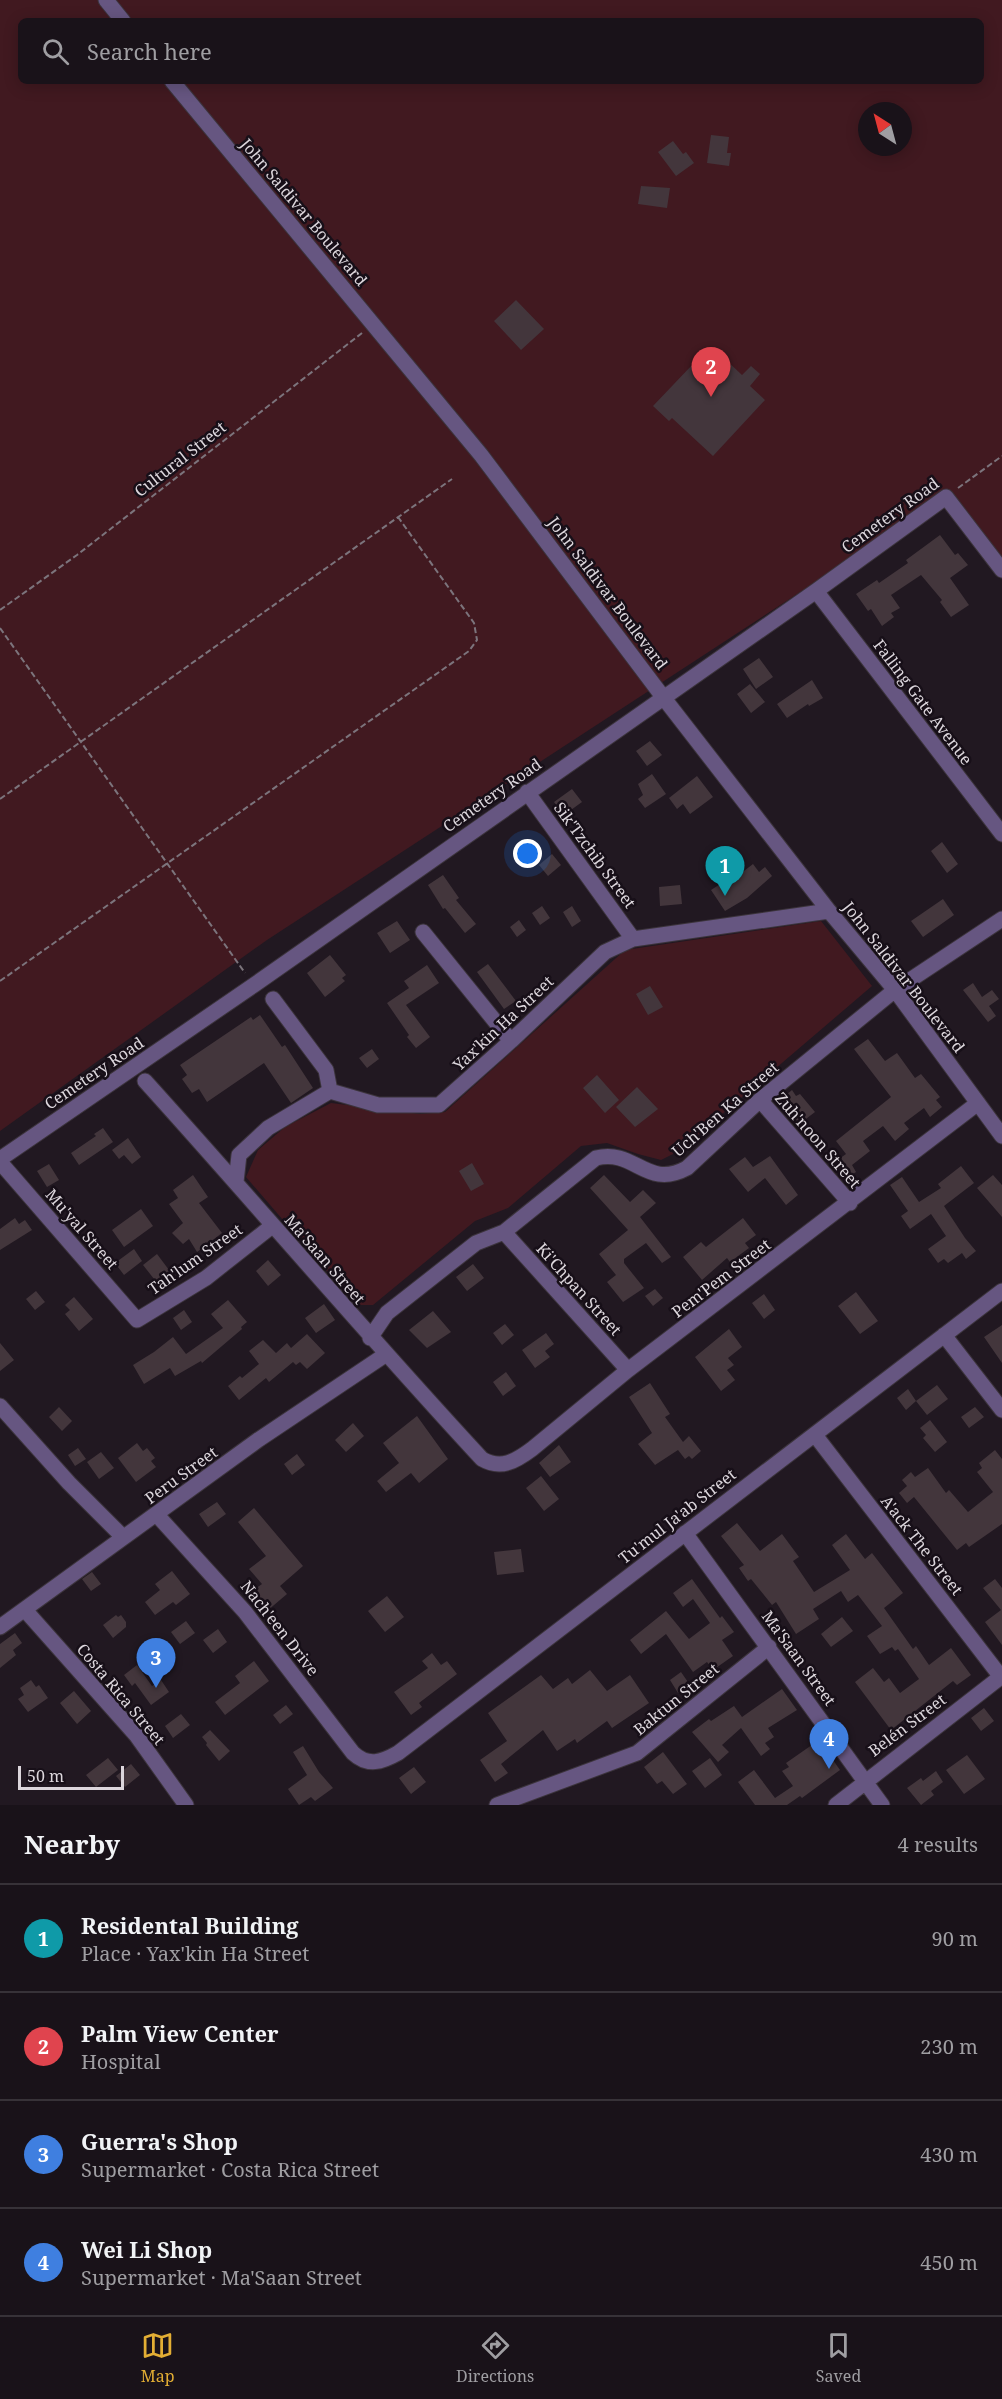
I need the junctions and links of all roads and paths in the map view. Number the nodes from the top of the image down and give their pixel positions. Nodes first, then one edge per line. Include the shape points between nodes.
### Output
1 (106, 0) edge
2 (121, 18) edge
3 (174, 84) edge
4 (373, 324) junction
5 (1002, 456) edge
6 (452, 479) dead end
7 (946, 497) junction
8 (398, 517) junction
9 (1002, 570) edge
10 (816, 591) junction
11 (0, 610) edge
12 (0, 628) edge
13 (663, 697) junction
14 (80, 742) junction
15 (527, 792) junction
16 (0, 799) edge
17 (1002, 834) edge
18 (166, 864) junction
19 (829, 911) junction
20 (1002, 920) edge
21 (423, 932) dead end
22 (633, 939) junction
23 (0, 981) edge
24 (254, 985) junction
25 (895, 990) junction
26 (273, 999) dead end
27 (511, 1041) junction
28 (145, 1081) dead end
29 (330, 1091) junction
30 (759, 1100) junction
31 (978, 1103) junction
32 (1002, 1136) edge
33 (0, 1160) edge
34 (236, 1182) junction
35 (850, 1203) junction
36 (272, 1226) junction
37 (504, 1232) junction
38 (1002, 1291) edge
39 (137, 1320) joint
40 (944, 1335) junction
41 (370, 1338) junction
42 (385, 1354) junction
43 (628, 1370) junction
44 (0, 1406) edge
45 (1002, 1410) edge
46 (815, 1435) junction
47 (482, 1459) joint
48 (157, 1515) junction
49 (685, 1533) junction
50 (123, 1537) junction
51 (25, 1610) junction
52 (0, 1627) edge
53 (769, 1647) junction
54 (1001, 1676) edge
55 (372, 1763) joint
56 (864, 1781) junction
57 (186, 1805) edge
58 (497, 1805) edge
59 (836, 1805) edge
60 (882, 1805) edge

1 - 2 street
3 - 4 street, John Saldivar Boulevard
4 - 11 path, Cultural Street via 77,555
4 - 13 street, John Saldivar Boulevard via 481,455
5 - 7 path, Cemetery Road
6 - 8 path
7 - 9 street
7 - 10 street, Cemetery Road
8 - 14 path
8 - 18 path via 474,623 477,640 469,651
10 - 13 street, Cemetery Road
10 - 17 street, Falling Gate Avenue
12 - 14 path
13 - 15 street, Cemetery Road
13 - 19 street, John Saldivar Boulevard
14 - 16 path
14 - 18 path
15 - 22 street, Sik'Tzchib Street
15 - 24 street, Cemetery Road
18 - 23 path
18 - 24 path
19 - 22 street, Yax'kin Ha Street
19 - 25 street, John Saldivar Boulevard
20 - 25 street, Uch'Ben Ka Street
21 - 27 street
22 - 27 street, Yax'kin Ha Street via 605,952
24 - 33 street, Cemetery Road
25 - 30 street, Uch'Ben Ka Street
25 - 31 street, John Saldivar Boulevard
26 - 29 street via 326,1070
27 - 29 street, Yax'kin Ha Street via 439,1105 378,1105
28 - 34 street, Ma'Saan Street
29 - 34 street via 268,1128 239,1155
30 - 35 street, Zuh'noon Street
30 - 37 street, Uch'Ben Ka Street via 675,1175 655,1175 613,1155 596,1158
31 - 32 street, John Saldivar Boulevard
31 - 35 street, Pem'Pem Street
33 - 39 street, Mu'yal Street
34 - 36 street, Ma'Saan Street
35 - 43 street, Pem'Pem Street
36 - 39 street, Tah'lum Street via 206,1278
36 - 41 street, Ma'Saan Street
37 - 41 street, Uch'Ben Ka Street via 476,1243 387,1313
37 - 43 street, Ki'Chpan Street
38 - 40 street, Tu'mul Ja'ab Street
40 - 45 street
40 - 46 street, Tu'mul Ja'ab Street
41 - 42 street, Ma'Saan Street
42 - 47 street, Ma'Saan Street
42 - 48 street, Peru Street via 258,1440
43 - 47 street, Pem'Pem Street via 517,1460 502,1465
44 - 50 street
46 - 49 street, Tu'mul Ja'ab Street
46 - 54 street, A'ack The Street
48 - 50 street, Peru Street
48 - 55 street, Nach'een Drive via 245,1612 353,1753 361,1761
49 - 53 street, Ma'Saan Street
49 - 55 street, Tu'mul Ja'ab Street via 398,1753
50 - 51 street, Peru Street
51 - 52 street, Peru Street
51 - 57 street, Costa Rica Street via 136,1735
53 - 56 street, Ma'Saan Street
53 - 58 street, Baktun Street via 637,1753
54 - 56 street, Belén Street
56 - 59 street, Belén Street
56 - 60 street, Ma'Saan Street

